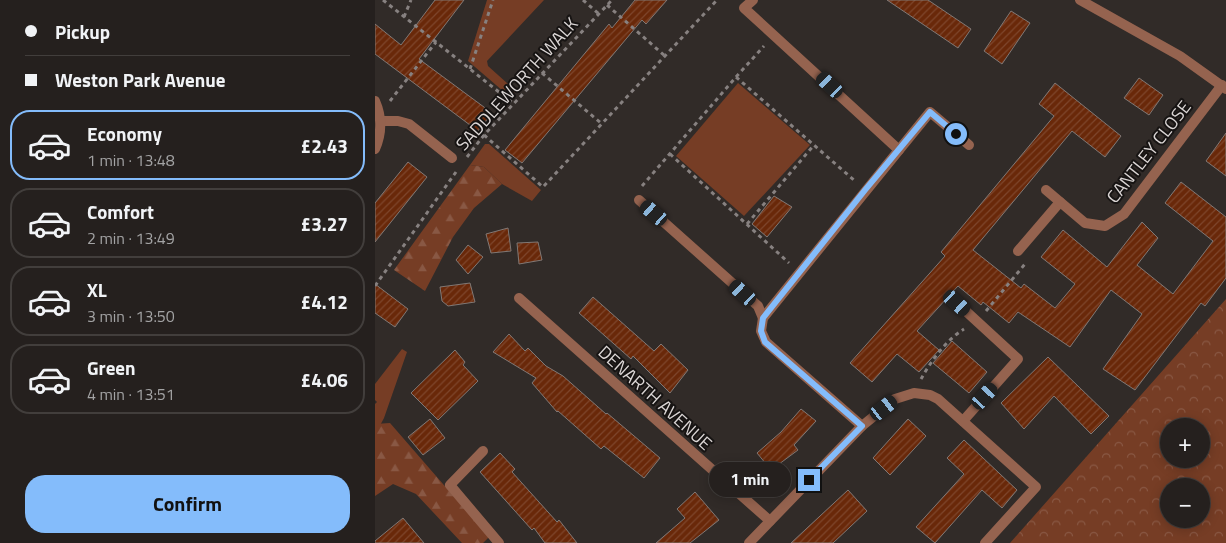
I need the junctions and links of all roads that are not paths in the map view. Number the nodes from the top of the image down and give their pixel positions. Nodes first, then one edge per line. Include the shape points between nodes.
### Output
1 (753, 0) edge
2 (1079, 0) edge
3 (1224, 87) edge
4 (375, 101) edge
5 (380, 118) junction
6 (969, 145) dead end
7 (375, 149) edge
8 (899, 150) junction
9 (452, 158) dead end
10 (1046, 190) dead end
11 (639, 200) road end
12 (1060, 202) junction
13 (1018, 251) dead end
14 (519, 298) dead end
15 (957, 303) dead end
16 (763, 318) junction
17 (963, 421) junction
18 (862, 426) junction
19 (483, 451) dead end
20 (770, 521) junction
21 (499, 543) edge
22 (749, 543) edge
23 (985, 543) edge

1 - 8 street via 744,8
2 - 3 street via 1180,56
3 - 12 street, CANTLEY CLOSE via 1124,214 1105,226 1085,223
4 - 5 street
5 - 7 street
5 - 9 street via 409,124
6 - 8 street via 930,112
8 - 16 street
10 - 12 street, CANTLEY CLOSE
11 - 16 street via 758,306
12 - 13 street
14 - 20 street, DENARTH AVENUE
15 - 17 street via 1018,359
16 - 18 street via 761,331 765,342
17 - 18 street via 938,399 914,393 895,400
17 - 23 street via 1036,487
18 - 20 street
19 - 21 street via 450,485
20 - 22 street

